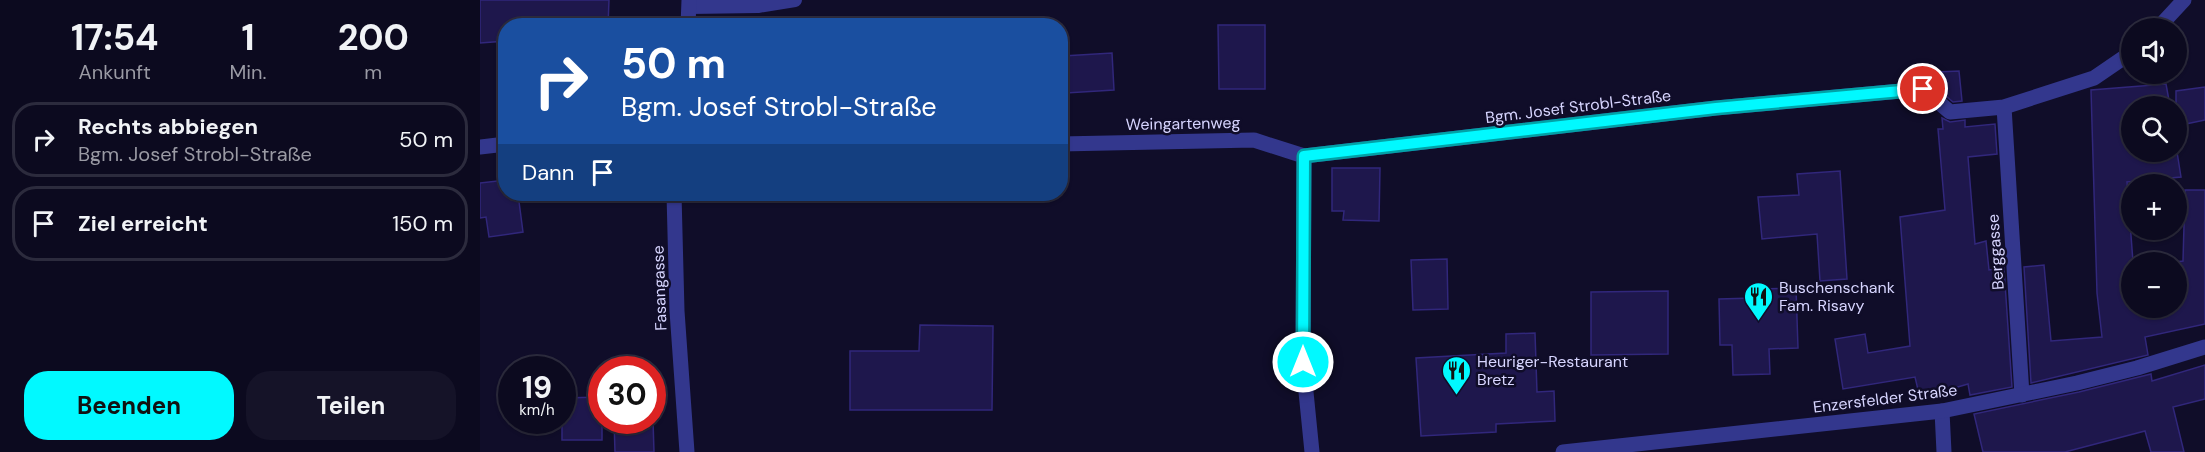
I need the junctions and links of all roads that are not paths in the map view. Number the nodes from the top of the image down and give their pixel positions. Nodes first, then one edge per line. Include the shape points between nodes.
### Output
1 (795, 0) edge
2 (2184, 0) edge
3 (689, 3) edge
4 (688, 18) edge
5 (2167, 18) edge
6 (2121, 60) edge
7 (2004, 107) junction
8 (1068, 144) edge
9 (498, 145) edge
10 (480, 147) edge
11 (1304, 156) junction
12 (674, 201) edge
13 (2205, 347) edge
14 (2022, 395) junction
15 (1942, 411) junction
16 (687, 452) edge
17 (1312, 452) edge
18 (1563, 452) edge
19 (1944, 452) edge

1 - 3 lane via 758,6
2 - 5 street
3 - 4 street
6 - 7 street, Bgm. Josef Strobl-Straße via 2094,78
7 - 11 street, Bgm. Josef Strobl-Straße via 1950,111 1923,89 1716,108
7 - 14 street, Berggasse
8 - 11 street, Weingartenweg via 1254,140
9 - 10 street
11 - 17 street via 1303,362
12 - 16 street, Fasangasse
13 - 14 street, Enzersfelder Straße via 2137,368
14 - 15 street, Enzersfelder Straße
15 - 18 street, Enzersfelder Straße
15 - 19 street

